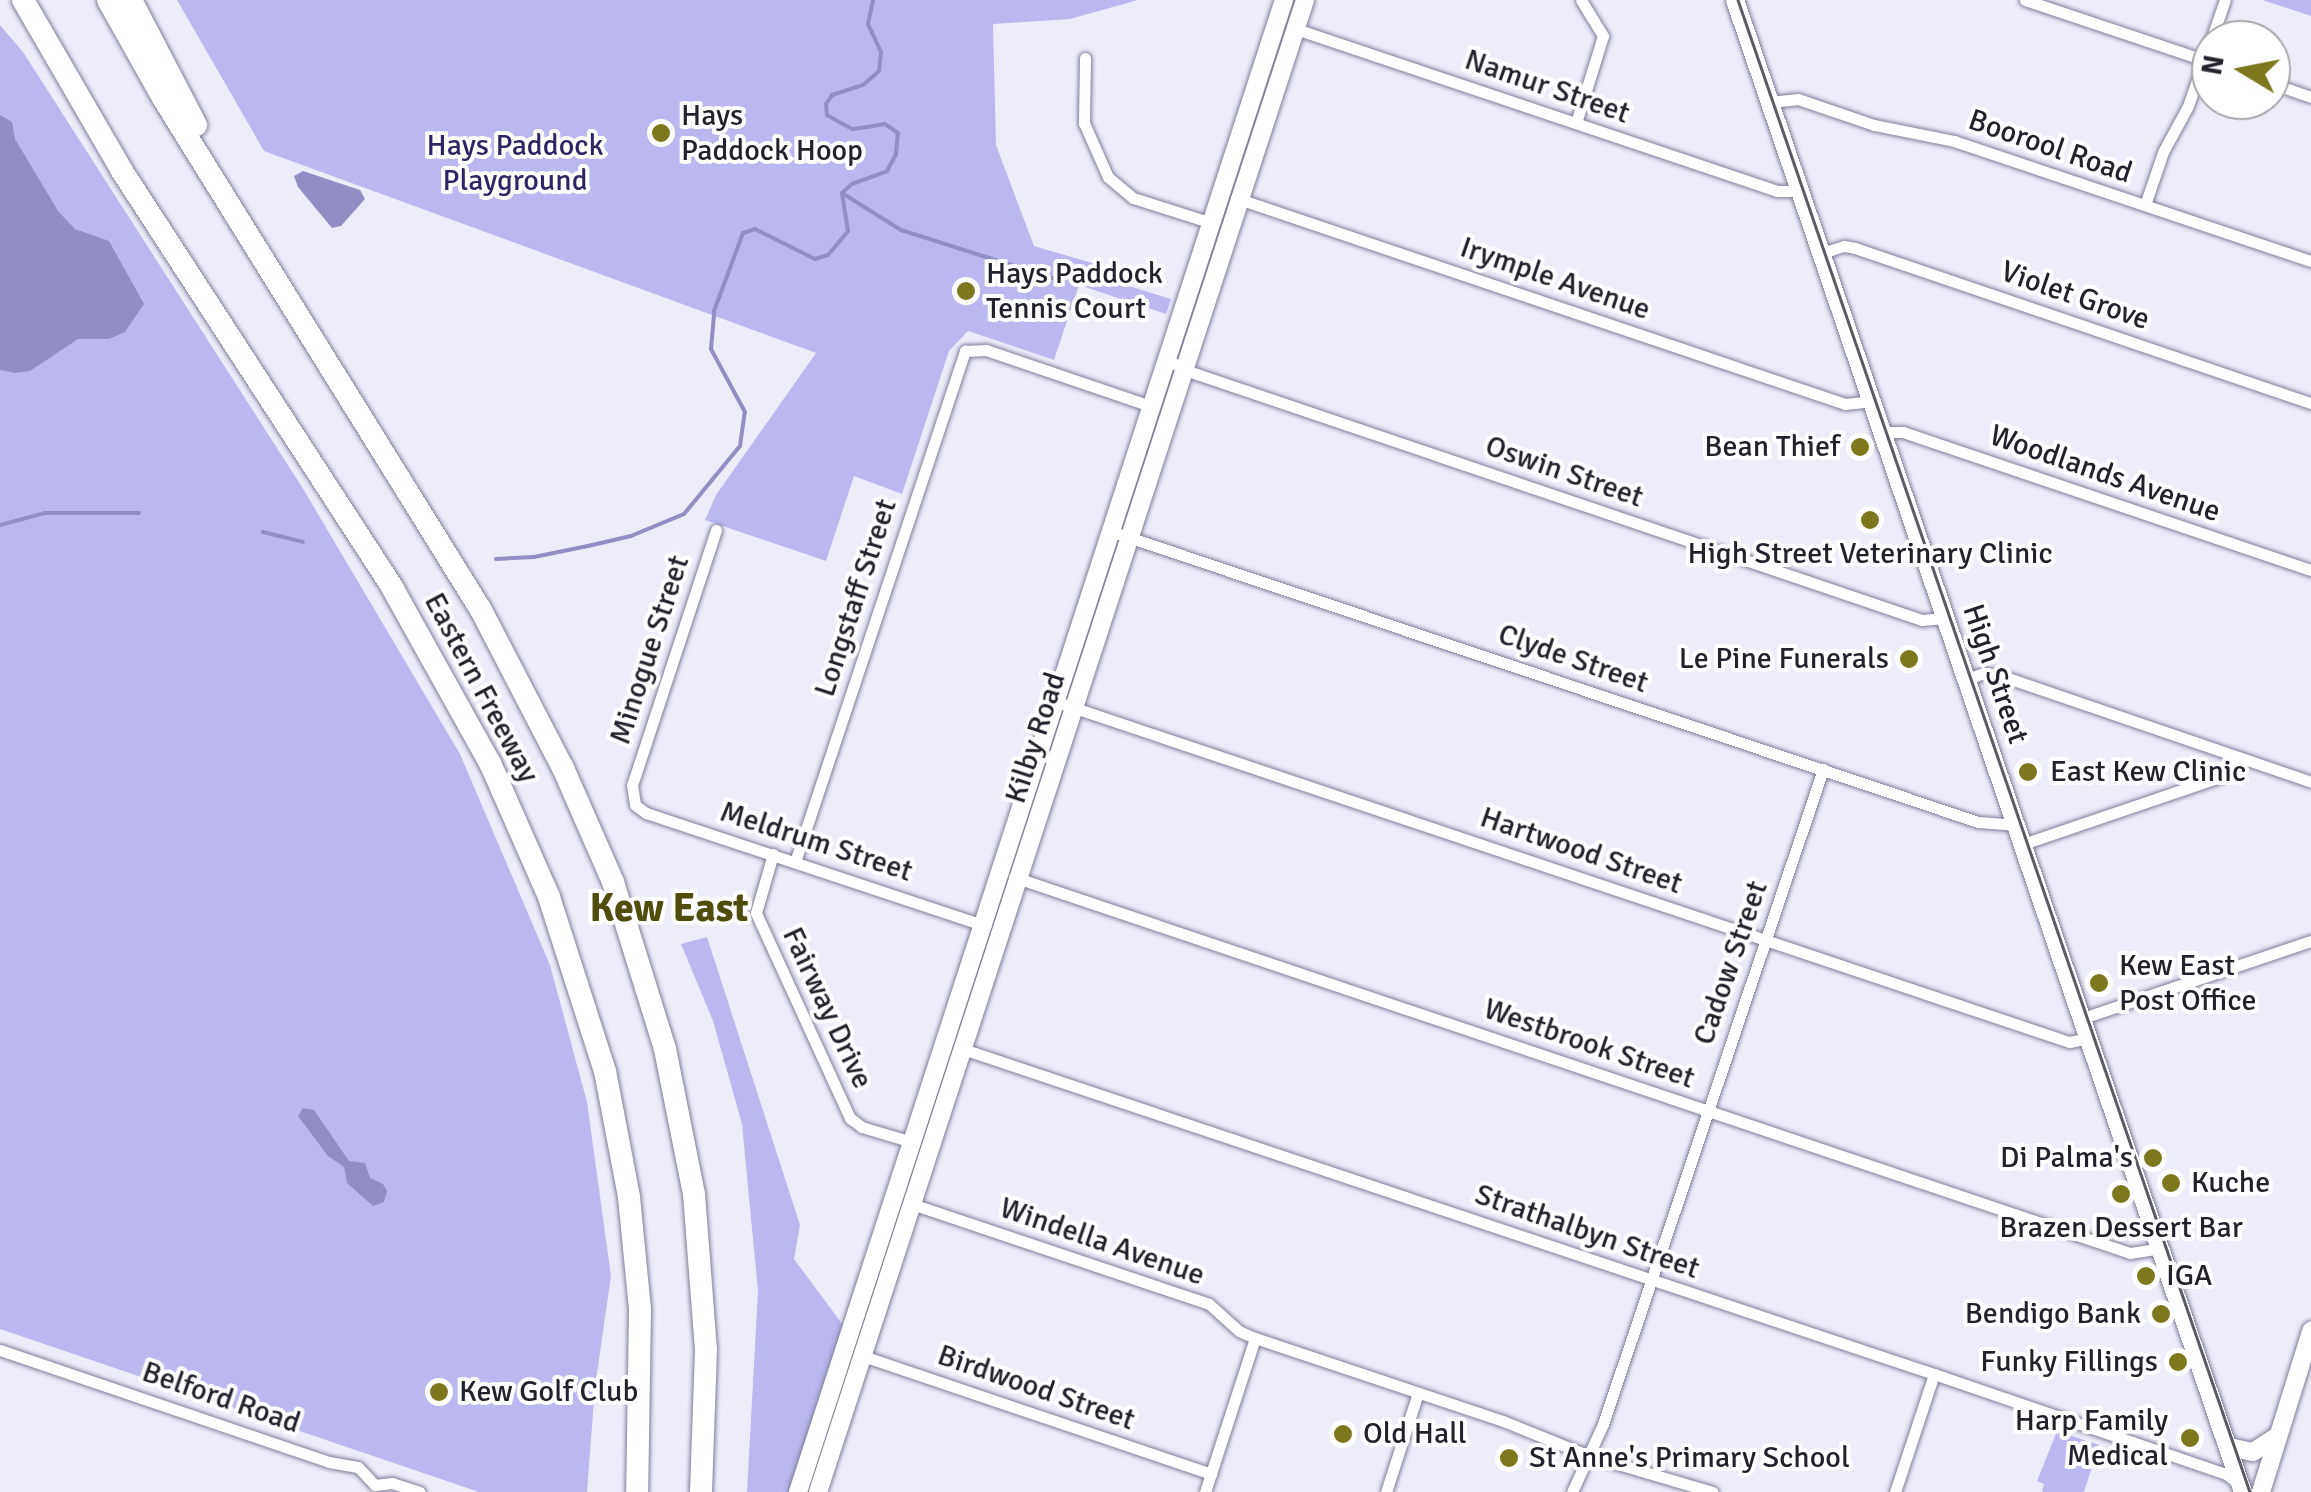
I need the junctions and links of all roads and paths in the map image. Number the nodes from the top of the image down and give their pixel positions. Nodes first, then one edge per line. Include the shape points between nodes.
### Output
1 (14, 0) edge
2 (23, 0) edge
3 (108, 0) edge
4 (131, 0) edge
5 (1284, 0) edge
6 (1305, 0) edge
7 (1581, 0) edge
8 (1735, 0) edge
9 (2024, 0) edge
10 (1286, 26) junction
11 (2191, 56) edge
12 (1084, 58) dead end
13 (62, 70) junction
14 (2191, 99) edge
15 (1770, 102) junction
16 (1576, 124) junction
17 (1801, 190) junction
18 (1231, 196) junction
19 (2145, 205) junction
20 (1212, 223) junction
21 (1822, 253) junction
22 (2311, 261) edge
23 (281, 288) junction
24 (1168, 360) junction
25 (1185, 370) junction
26 (1873, 401) junction
27 (2311, 403) edge
28 (1154, 407) junction
29 (1883, 432) junction
30 (716, 530) dead end
31 (1122, 535) junction
32 (2311, 570) edge
33 (1947, 618) junction
34 (1968, 679) junction
35 (1066, 705) junction
36 (2238, 757) junction
37 (1822, 769) junction
38 (2311, 782) edge
39 (632, 786) joint
40 (2018, 825) junction
41 (2023, 844) junction
42 (772, 854) junction
43 (795, 862) junction
44 (1000, 872) junction
45 (1019, 879) junction
46 (993, 928) junction
47 (1766, 940) junction
48 (2311, 941) edge
49 (2083, 1018) junction
50 (2090, 1038) junction
51 (963, 1049) junction
52 (1708, 1110) junction
53 (912, 1142) junction
54 (912, 1204) junction
55 (2161, 1248) junction
56 (1650, 1280) junction
57 (2311, 1331) edge
58 (1255, 1338) junction
59 (0, 1350) edge
60 (854, 1353) junction
61 (1934, 1374) junction
62 (1418, 1393) junction
63 (2276, 1436) junction
64 (2233, 1450) junction
65 (1590, 1451) junction
66 (2194, 1463) junction
67 (1211, 1474) junction
68 (2242, 1488) edge
69 (372, 1489) edge
70 (420, 1492) edge
71 (636, 1492) edge
72 (701, 1492) edge
73 (798, 1492) edge
74 (818, 1492) edge
75 (1205, 1492) edge
76 (1386, 1492) edge
77 (1572, 1492) edge
78 (1713, 1492) edge
79 (1895, 1492) edge
80 (2260, 1492) edge

1 - 13 highway
2 - 13 highway, Eastern Freeway
3 - 23 highway, Eastern Freeway
4 - 23 highway
5 - 10 street, Kilby Road
6 - 10 street, Kilby Road
7 - 16 street via 1603,36
8 - 15 street, High Street
9 - 11 street
10 - 16 street, Namur Street
10 - 18 street, Kilby Road
12 - 20 street via 1084,124 1108,177 1133,198
13 - 71 highway, Eastern Freeway via 394,589 490,763 549,897 605,1071 630,1197 642,1360
14 - 19 street
15 - 17 street, High Street
15 - 19 street, Boorool Road via 1798,99 1954,140
16 - 17 street, Namur Street via 1777,191
17 - 21 street, High Street
18 - 20 street, Kilby Road
18 - 25 street, Kilby Road
18 - 26 street, Irymple Avenue via 1834,400
19 - 22 street, Boorool Road
20 - 24 street, Kilby Road
21 - 26 street, High Street
21 - 27 street, Violet Grove via 1855,248
23 - 72 highway, Eastern Freeway via 514,668 590,827 634,940 674,1084 694,1194 706,1348
24 - 25 street, Oswin Street
24 - 28 street, Kilby Road
25 - 31 street, Kilby Road
25 - 33 street, Oswin Street via 1922,620
26 - 29 street, High Street
28 - 31 street, Kilby Road
28 - 43 street, Longstaff Street via 986,350 966,352
29 - 32 street, Woodlands Avenue via 1910,434
29 - 33 street, High Street
30 - 39 street, Minogue Street
31 - 35 street, Kilby Road
31 - 37 street, Clyde Street
33 - 34 street, High Street
34 - 36 street via 1998,676
34 - 40 street, High Street
35 - 44 street, Kilby Road
35 - 45 street, Kilby Road
35 - 47 street, Hartwood Street
36 - 38 street
36 - 41 street via 2220,777
37 - 40 street, Clyde Street via 1978,822
37 - 47 street, Cadow Street
39 - 42 street, Meldrum Street via 632,799 646,812
40 - 41 street, High Street
41 - 49 street, High Street
42 - 43 street, Meldrum Street
42 - 53 street, Fairway Drive via 756,913 850,1118
43 - 46 street, Meldrum Street
44 - 45 street, Westbrook Street
44 - 46 street, Kilby Road
45 - 46 street, Kilby Road
45 - 52 street, Westbrook Street
46 - 51 street, Kilby Road
46 - 53 street, Kilby Road
47 - 50 street, Hartwood Street via 2069,1042
47 - 52 street, Cadow Street
48 - 49 street
49 - 50 street, High Street
50 - 55 street, High Street
51 - 54 street, Kilby Road
51 - 56 street, Strathalbyn Street
52 - 55 street, Westbrook Street via 2130,1253
52 - 56 street, Cadow Street
53 - 60 street, Kilby Road
54 - 58 street, Windella Avenue via 1209,1304
54 - 60 street, Kilby Road
55 - 64 street, High Street
56 - 61 street, Strathalbyn Street
56 - 65 street, Cadow Street
57 - 63 street
58 - 62 street, Windella Avenue
58 - 67 street
59 - 69 street, Belford Road via 358,1467
60 - 67 street, Birdwood Street
60 - 73 street, Kilby Road
60 - 74 street, Kilby Road
61 - 66 street, Strathalbyn Street
61 - 79 street
62 - 65 street, Windella Avenue
62 - 76 street
63 - 64 street via 2253,1452
63 - 80 street
64 - 66 street via 2217,1466
64 - 68 street, High Street
64 - 80 street, High Street
65 - 77 street, Cadow Street
65 - 78 street, Windella Avenue
66 - 68 street, Strathalbyn Street
67 - 75 street
69 - 70 street, Belford Road via 392,1483

